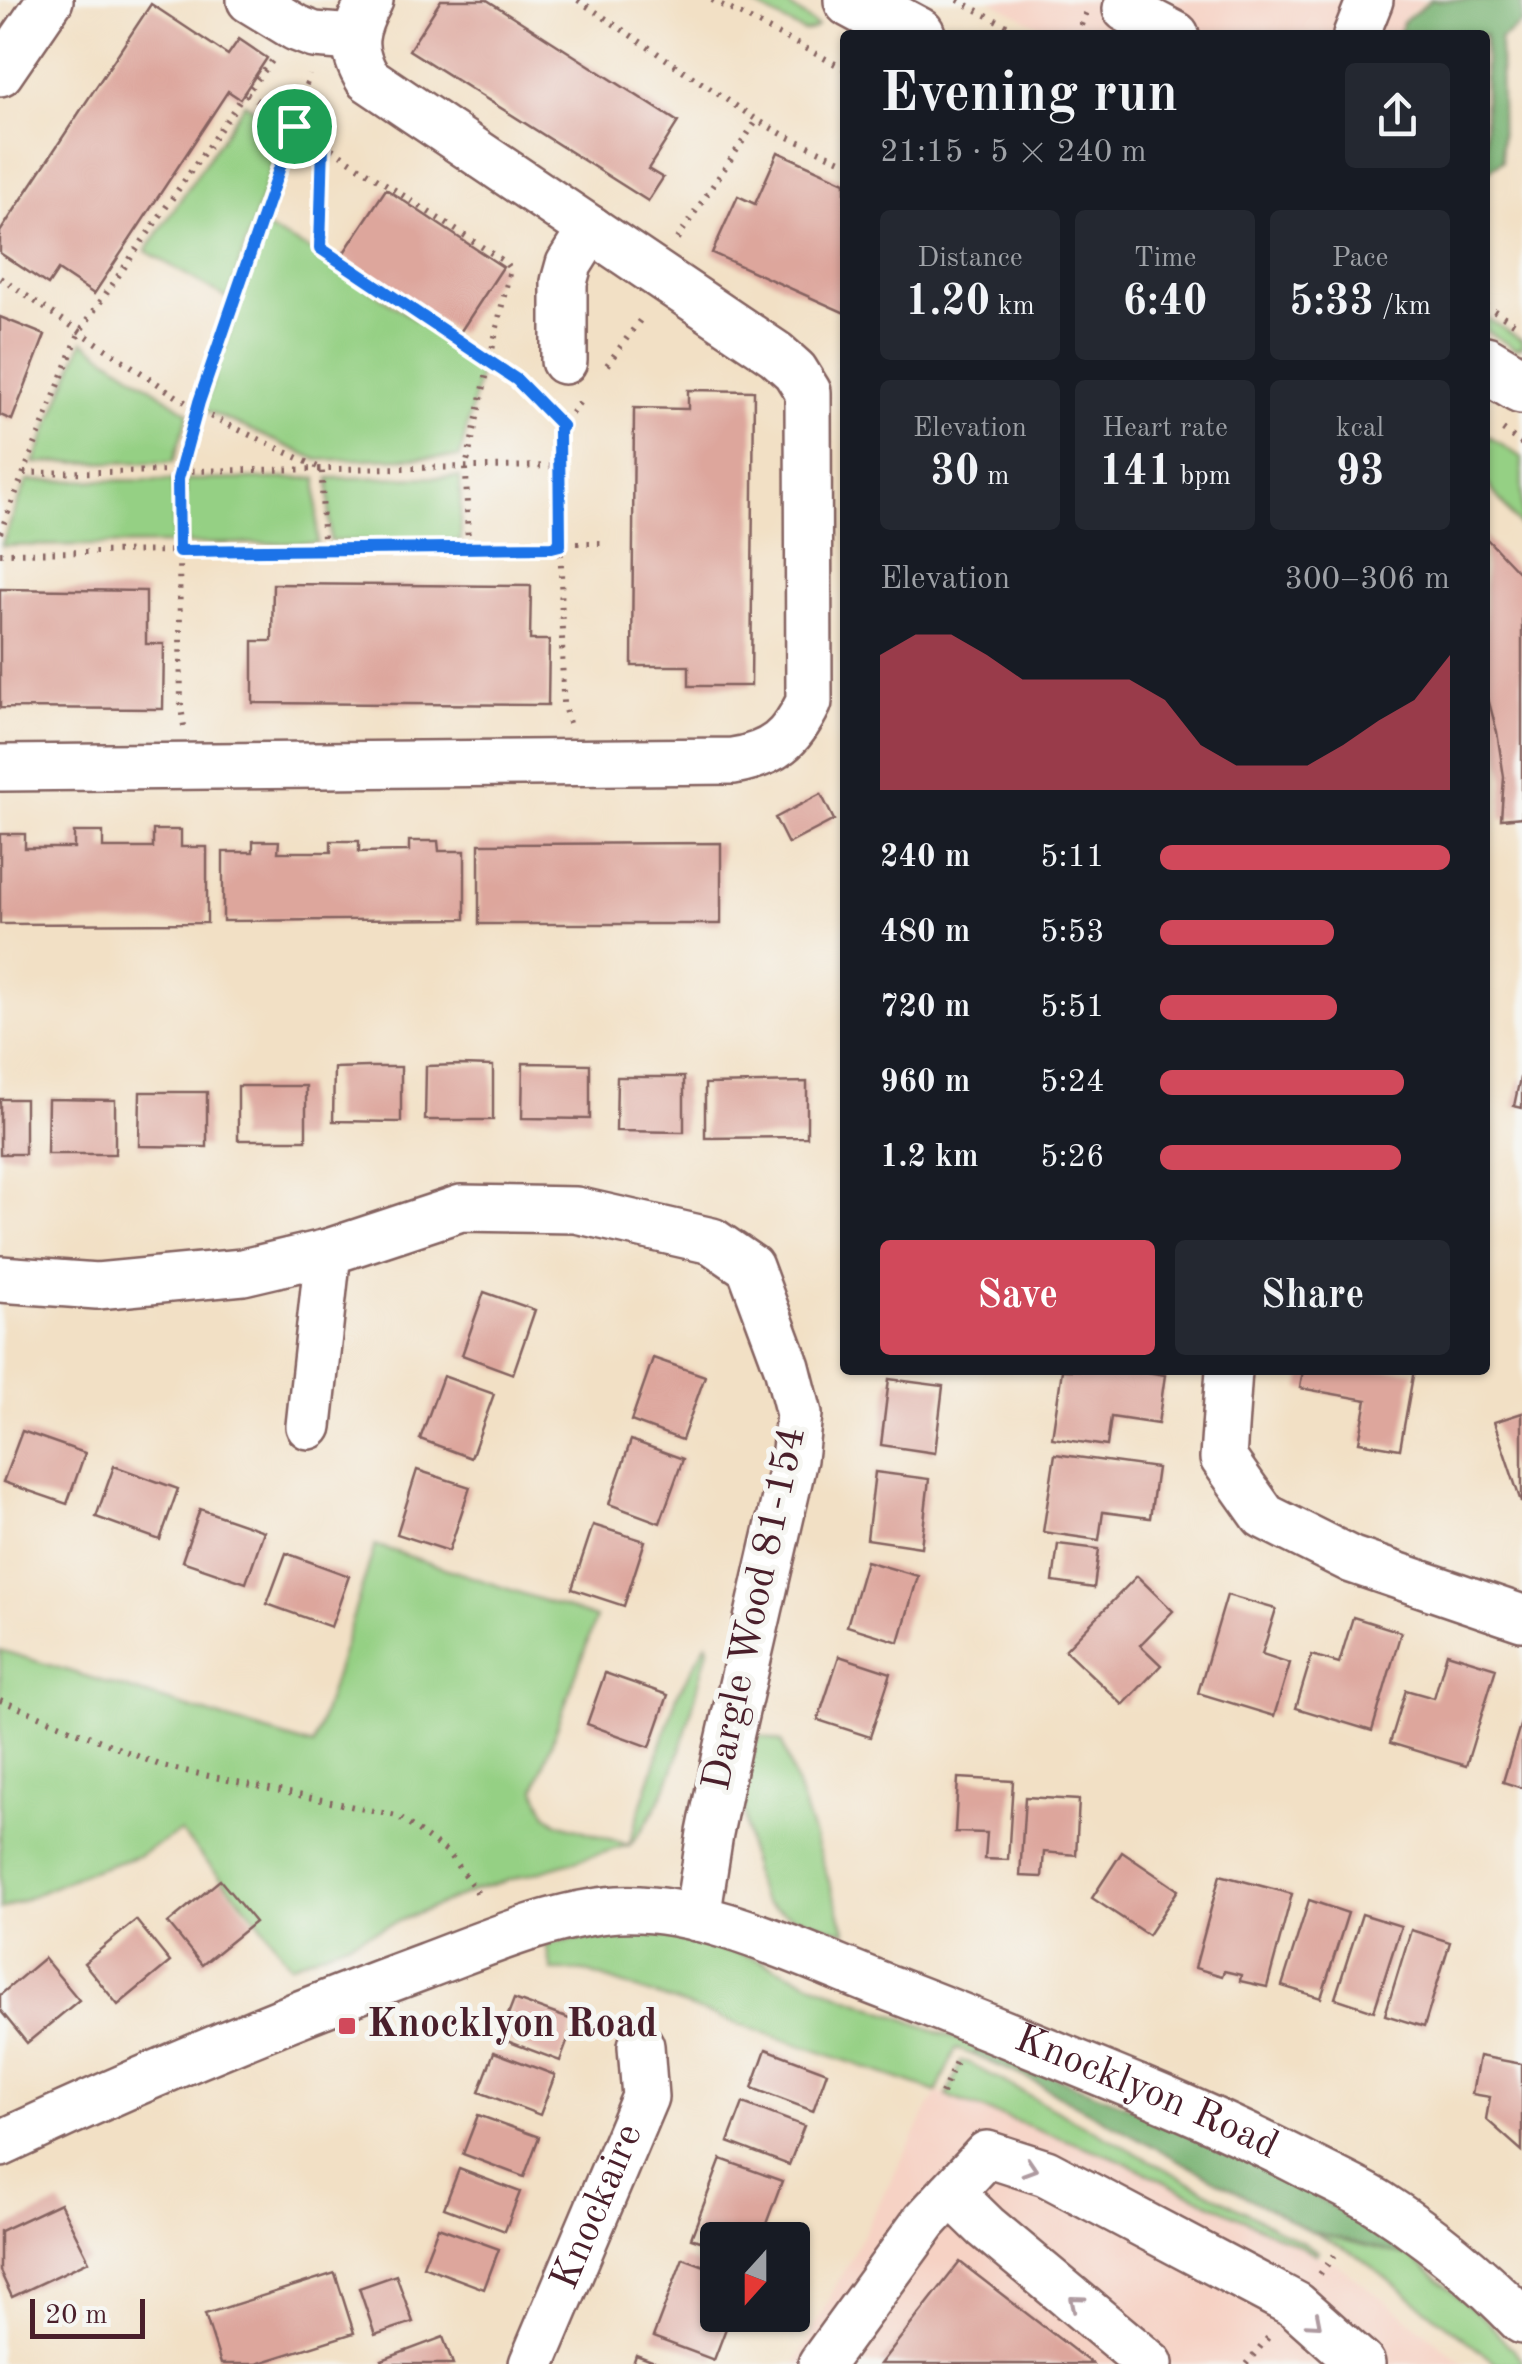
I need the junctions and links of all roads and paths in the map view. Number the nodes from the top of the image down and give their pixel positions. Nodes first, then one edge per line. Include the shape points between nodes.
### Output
1 (50, 0) edge
2 (250, 0) edge
3 (578, 0) edge
4 (712, 0) edge
5 (852, 0) edge
6 (958, 0) edge
7 (1370, 0) edge
8 (1124, 15) edge
9 (363, 19) edge
10 (908, 30) edge
11 (1015, 30) edge
12 (1163, 30) edge
13 (1358, 30) edge
14 (283, 46) dead end
15 (840, 67) edge
16 (311, 68) dead end
17 (0, 73) edge
18 (247, 94) junction
19 (757, 120) junction
20 (294, 126) junction
21 (323, 143) junction
22 (840, 160) edge
23 (591, 229) junction
24 (0, 278) edge
25 (668, 282) junction
26 (1490, 308) edge
27 (1522, 328) edge
28 (80, 331) junction
29 (490, 362) junction
30 (1490, 367) edge
31 (582, 378) junction
32 (1522, 386) edge
33 (197, 410) junction
34 (562, 426) junction
35 (827, 435) edge
36 (559, 466) junction
37 (466, 467) junction
38 (322, 469) junction
39 (181, 470) junction
40 (24, 472) junction
41 (0, 533) edge
42 (601, 543) dead end
43 (560, 545) junction
44 (468, 548) junction
45 (323, 550) junction
46 (179, 551) junction
47 (0, 552) edge
48 (569, 734) dead end
49 (184, 736) dead end
50 (0, 768) edge
51 (328, 1252) junction
52 (0, 1279) edge
53 (1229, 1375) edge
54 (309, 1426) dead end
55 (1522, 1618) edge
56 (0, 1700) edge
57 (480, 1900) dead end
58 (697, 1918) junction
59 (640, 2046) dead end
60 (960, 2052) dead end
61 (942, 2094) dead end
62 (0, 2144) edge
63 (951, 2193) junction
64 (1522, 2320) edge
65 (532, 2364) edge
66 (821, 2364) edge
67 (1150, 2364) edge
68 (1362, 2364) edge

1 - 17 street
2 - 9 street via 314,35
3 - 19 path
4 - 15 path
5 - 10 main road
6 - 11 path
7 - 13 street
8 - 12 street
9 - 23 street via 356,60 368,79
14 - 18 path
16 - 20 path
18 - 20 path
18 - 28 path
19 - 22 path
19 - 25 path via 668,253 681,262
20 - 21 path
20 - 33 path
21 - 29 path via 320,248
21 - 29 path via 505,262 510,276
23 - 25 street
23 - 31 street via 564,282
24 - 28 path
25 - 31 path
25 - 35 street via 795,370
26 - 27 path
28 - 33 path
28 - 40 path
29 - 34 path
29 - 37 path
30 - 32 main road
31 - 34 path
33 - 38 path
33 - 39 path
34 - 36 path
35 - 50 street via 810,702 779,745 753,758
36 - 37 path
36 - 43 path
37 - 38 path
37 - 44 path
38 - 39 path
38 - 45 path
39 - 40 path
39 - 46 path
40 - 41 path
42 - 43 path
43 - 44 path
43 - 48 path via 562,702
44 - 45 path
45 - 46 path
46 - 47 path
46 - 49 path
51 - 52 street, Dargle Wood 81-154 via 243,1272 97,1286
51 - 54 street
51 - 58 street, Dargle Wood 81-154 via 461,1208 576,1210 712,1242 750,1267 799,1414
53 - 55 street via 1223,1458 1264,1516 1352,1560
56 - 57 path via 162,1766 397,1816 447,1852
58 - 62 street, Knocklyon Road via 617,1910 505,1936 332,2001
58 - 64 street, Knocklyon Road via 979,2022 1266,2144 1408,2224
59 - 65 street, Knockaire via 644,2097
60 - 61 path
63 - 66 street
67 -> 63 street
63 -> 68 street via 988,2154 1046,2172 1296,2306

